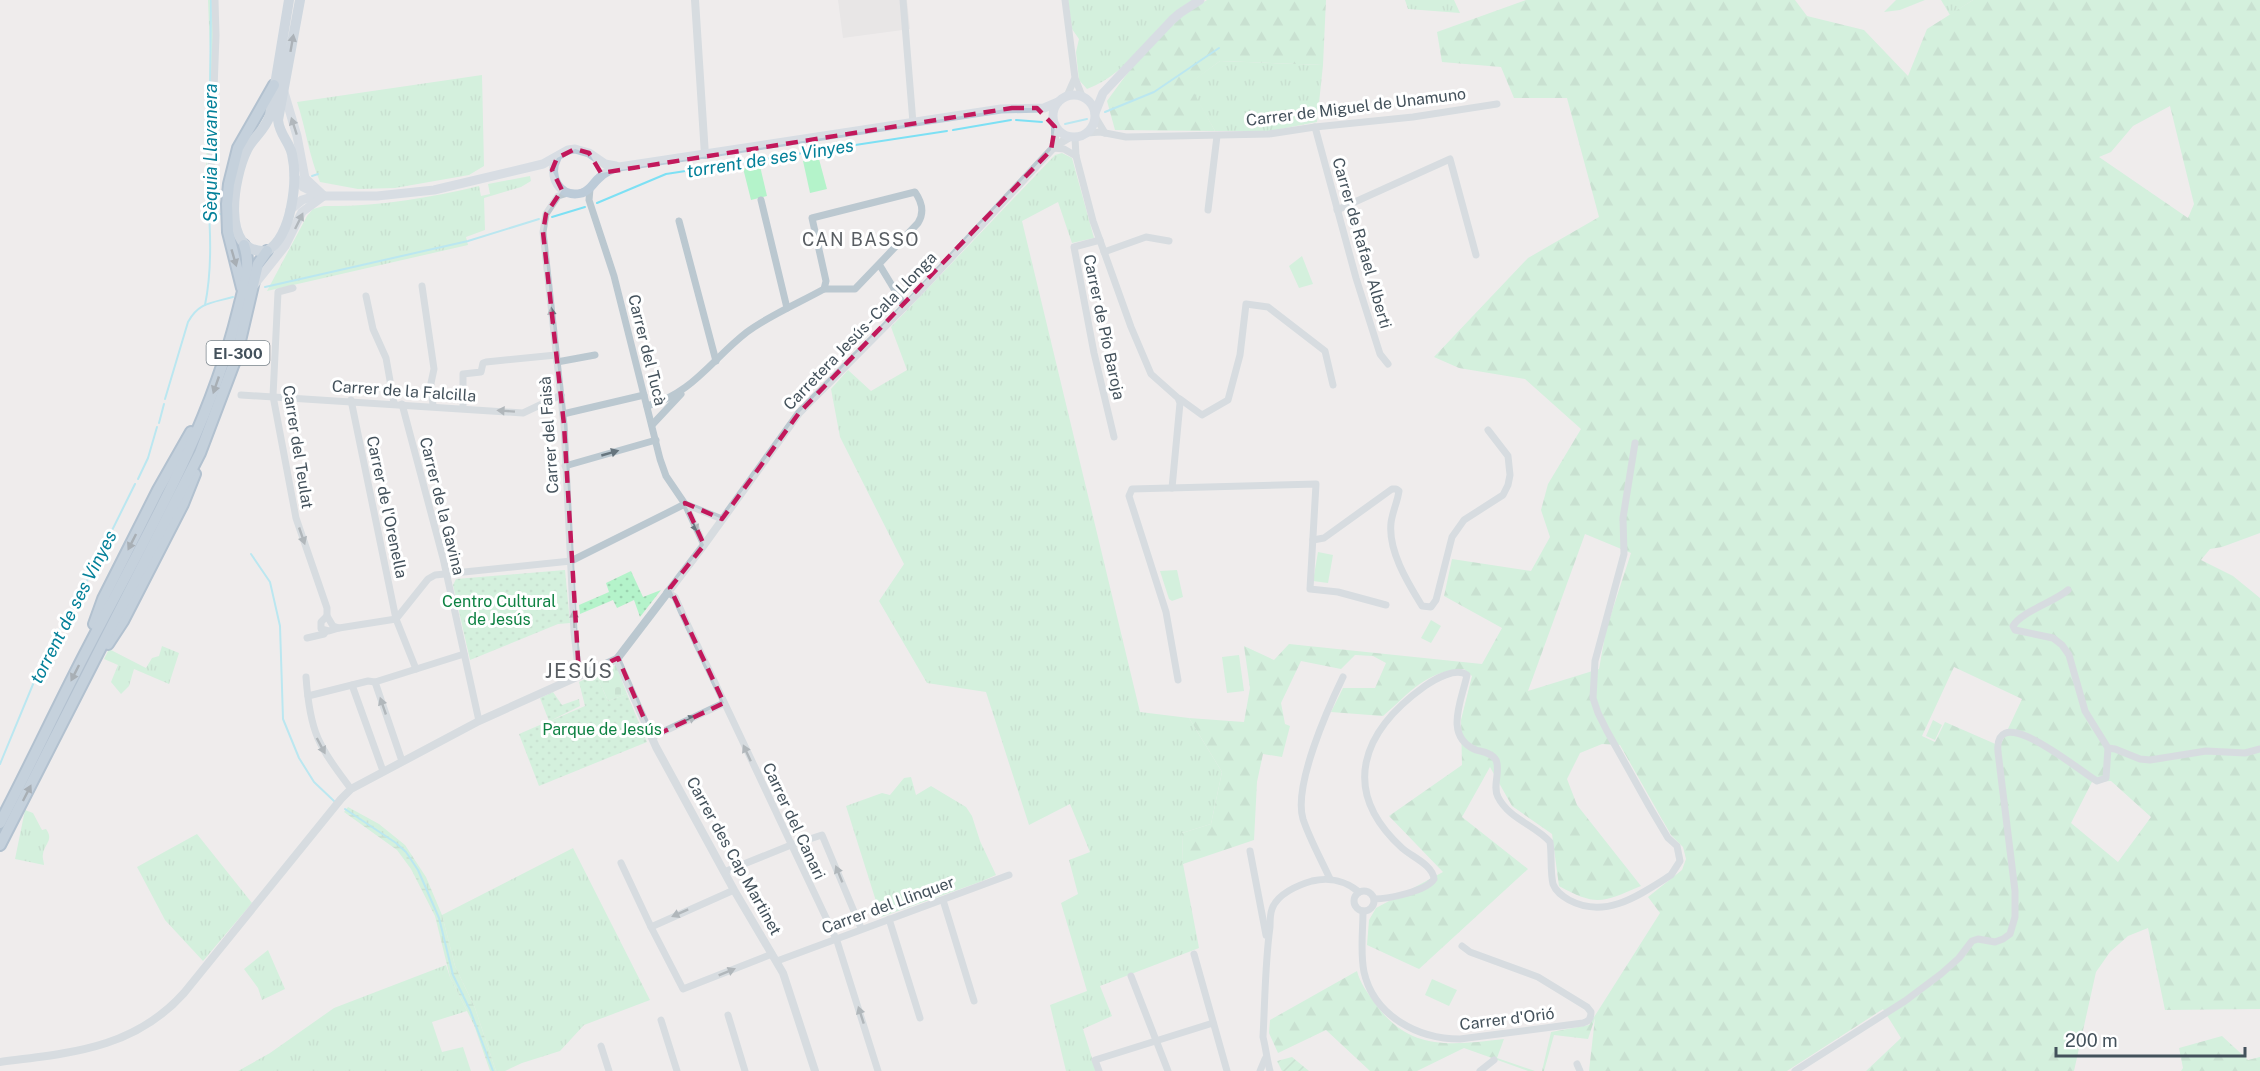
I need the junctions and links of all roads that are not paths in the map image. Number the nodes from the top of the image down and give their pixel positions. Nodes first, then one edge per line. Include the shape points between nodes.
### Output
1 (215, 0) edge
2 (289, 0) edge
3 (300, 0) edge
4 (695, 0) edge
5 (903, 0) edge
6 (1065, 0) edge
7 (1200, 0) edge
8 (1075, 78) junction
9 (279, 86) junction
10 (1103, 93) junction
11 (1083, 97) junction
12 (1063, 99) junction
13 (1497, 104) dead end
14 (1037, 108) junction
15 (1096, 116) junction
16 (913, 123) junction
17 (1054, 124) junction
18 (1315, 127) junction
19 (1088, 133) junction
20 (1105, 133) junction
21 (260, 135) junction
22 (1217, 135) junction
23 (282, 138) junction
24 (1073, 138) junction
25 (1054, 147) junction
26 (705, 155) junction
27 (1076, 156) junction
28 (556, 158) junction
29 (594, 158) junction
30 (535, 167) junction
31 (619, 167) junction
32 (294, 176) junction
33 (555, 180) junction
34 (596, 180) junction
35 (590, 189) junction
36 (568, 193) junction
37 (578, 194) junction
38 (324, 196) junction
39 (558, 196) junction
40 (210, 199) dead end
41 (589, 200) junction
42 (761, 200) dead end
43 (290, 210) junction
44 (1208, 210) dead end
45 (1337, 210) junction
46 (679, 221) dead end
47 (1100, 240) junction
48 (1170, 241) dead end
49 (244, 245) junction
50 (267, 251) junction
51 (1104, 252) junction
52 (1476, 255) dead end
53 (879, 264) junction
54 (254, 285) junction
55 (422, 286) dead end
56 (293, 288) dead end
57 (824, 289) junction
58 (243, 291) junction
59 (366, 296) dead end
60 (905, 307) junction
61 (787, 308) junction
62 (595, 355) dead end
63 (557, 358) junction
64 (716, 361) junction
65 (1388, 364) dead end
66 (1333, 385) dead end
67 (687, 388) junction
68 (241, 395) dead end
69 (561, 395) junction
70 (644, 395) junction
71 (273, 396) junction
72 (1178, 398) junction
73 (351, 400) junction
74 (398, 404) junction
75 (433, 406) junction
76 (647, 406) junction
77 (463, 408) junction
78 (563, 414) junction
79 (652, 425) junction
80 (1488, 430) dead end
81 (1114, 437) dead end
82 (656, 440) junction
83 (1635, 442) dead end
84 (565, 466) junction
85 (1172, 488) junction
86 (685, 504) junction
87 (722, 519) junction
88 (1313, 540) junction
89 (704, 545) junction
90 (571, 561) junction
91 (446, 573) junction
92 (2068, 590) dead end
93 (667, 592) junction
94 (1386, 605) dead end
95 (327, 616) junction
96 (396, 619) junction
97 (339, 628) junction
98 (326, 632) junction
99 (307, 638) dead end
100 (464, 654) junction
101 (617, 659) junction
102 (416, 669) junction
103 (579, 676) junction
104 (306, 677) dead end
105 (1342, 677) dead end
106 (1178, 680) dead end
107 (375, 682) junction
108 (352, 685) junction
109 (308, 696) junction
110 (724, 703) junction
111 (479, 721) junction
112 (652, 737) junction
113 (2108, 748) junction
114 (2260, 749) edge
115 (402, 761) junction
116 (383, 771) junction
117 (351, 789) junction
118 (0, 823) edge
119 (0, 845) edge
120 (791, 845) junction
121 (1250, 851) dead end
122 (621, 863) dead end
123 (724, 872) junction
124 (1009, 875) dead end
125 (1330, 879) junction
126 (734, 890) junction
127 (1359, 892) junction
128 (1374, 899) junction
129 (943, 900) junction
130 (1363, 911) junction
131 (890, 919) junction
132 (651, 927) junction
133 (861, 928) junction
134 (835, 938) junction
135 (1267, 944) junction
136 (1462, 946) dead end
137 (1194, 954) dead end
138 (774, 957) junction
139 (1131, 976) dead end
140 (974, 1001) dead end
141 (728, 1015) dead end
142 (920, 1018) dead end
143 (661, 1020) dead end
144 (1213, 1023) junction
145 (1156, 1040) junction
146 (601, 1046) dead end
147 (1265, 1059) junction
148 (1494, 1060) dead end
149 (0, 1062) edge
150 (609, 1071) edge
151 (677, 1071) edge
152 (745, 1071) edge
153 (815, 1071) edge
154 (878, 1071) edge
155 (1099, 1071) edge
156 (1168, 1071) edge
157 (1227, 1071) edge
158 (1260, 1071) edge
159 (1270, 1071) edge
160 (1480, 1071) edge
161 (1795, 1071) edge

1 - 40 street
2 - 9 main road, EI-300
9 -> 3 main road, EI-300
4 - 26 street
5 - 16 street
6 - 8 street
7 - 10 main road via 1172,20
8 - 11 street
8 - 12 street
9 - 21 main road, EI-300
9 - 23 main road, EI-300
38 -> 9 main road via 305,178 297,136
9 -> 58 highway, EI-300 via 238,148 229,184 228,232
10 - 11 main road
10 - 15 main road
11 - 12 main road
11 - 15 main road
12 - 14 main road
12 - 17 main road via 1053,111
13 - 18 street, Carrer de Miguel de Unamuno
14 - 16 main road via 1001,109
14 - 17 main road
15 - 19 main road
15 - 20 street
16 - 26 main road
17 - 24 main road via 1062,134
17 - 25 street
18 - 22 street, Carrer de Miguel de Unamuno via 1269,134
18 - 45 street, Carrer de Rafael Alberti
19 - 20 street, Carrer de Miguel de Unamuno
19 - 24 main road
20 - 22 street, Carrer de Miguel de Unamuno via 1126,137
21 - 23 main road
21 - 49 main road, EI-300 via 245,155 236,189 237,232
22 - 44 street
23 - 32 main road, EI-300 via 292,153
24 - 25 street, Carretera Jesús - Cala Llonga
24 - 27 street
25 - 27 street
25 - 60 street, Carretera Jesús - Cala Llonga
26 - 31 main road
27 - 47 street
28 - 29 main road via 575,149
28 - 30 main road
28 - 33 main road via 552,170
29 - 31 main road
29 - 34 main road
30 - 33 main road
30 - 38 main road via 414,193
31 - 34 main road
32 - 38 main road via 308,191
32 - 43 main road, EI-300
33 - 36 main road
33 - 39 street
34 - 35 main road
35 - 37 main road
35 - 41 street, Carrer del Tucà
36 - 37 main road
36 - 39 street
37 - 41 street
38 - 43 main road via 302,200
54 -> 38 main road via 285,246 302,212
63 -> 39 street, Carrer del Faisà via 543,232 546,214
41 - 70 street, Carrer del Tucà via 614,276
42 - 61 street
43 - 50 main road, EI-300 via 279,241
45 - 52 street via 1450,159
45 - 65 street, Carrer de Rafael Alberti via 1380,354
46 - 64 street
47 - 51 street
47 - 81 street, Carrer de Pío Baroja via 1074,247
48 - 51 street via 1146,237
49 - 50 main road
49 - 58 highway, EI-300 via 248,266
50 - 54 highway, EI-300 via 258,264
51 - 72 street via 1147,367
53 - 57 street via 855,289
53 - 57 street via 923,215 915,192 813,216 811,223 826,281
53 - 60 street
119 -> 54 highway, EI-300 via 200,453 236,358
55 - 75 street via 434,369
56 - 71 street, Carrer del Teulat via 278,292
57 - 61 street
58 -> 118 highway, EI-300 via 226,356 173,484
59 - 74 street, Carrer de la Gavina
60 - 87 street, Carretera Jesús - Cala Llonga via 799,413
61 - 64 street via 750,330
62 - 63 street
63 - 69 street, Carrer del Faisà
63 - 77 street via 483,363 481,372 463,374
64 - 67 street
66 - 72 street via 1325,351 1268,307 1246,304 1240,355 1228,400 1202,415
67 - 76 street
67 - 79 street
68 - 71 street, Carrer de la Falcilla
69 -> 77 street, Carrer de la Falcilla via 523,413
69 - 78 street, Carrer del Faisà
70 - 76 street, Carrer del Tucà
70 - 78 street
71 - 73 street, Carrer de la Falcilla
71 -> 95 street, Carrer del Teulat via 296,518
72 - 85 street via 1181,409
73 - 74 street, Carrer de la Falcilla
73 - 96 street, Carrer de l'Orenella
74 - 75 street, Carrer de la Falcilla
74 - 91 street, Carrer de la Gavina
75 - 77 street, Carrer de la Falcilla
76 - 79 street, Carrer del Tucà
78 - 84 street, Carrer del Faisà
79 - 82 street, Carrer del Tucà
80 - 88 street via 1508,456 1508,485 1503,495 1464,520 1452,537 1431,607 1422,606 1393,546 1391,525 1399,491 1396,489 1324,538
84 -> 82 street
82 - 86 street, Carrer del Tucà via 666,476
83 - 128 street via 1623,518 1624,554 1595,661 1593,698 1649,806 1677,846 1677,868 1628,901 1611,907 1592,907 1561,895 1553,883 1550,842 1516,818 1499,799 1493,756 1473,749 1459,735 1456,719 1467,675 1457,672 1430,682 1415,693 1385,723 1368,752 1364,780 1372,810 1384,829 1434,873 1427,886
84 - 90 street, Carrer del Faisà
85 - 88 street via 1316,484
85 - 106 street via 1132,489 1129,496 1166,612
86 - 87 street
86 -> 89 street, Carrer del Tucà
86 - 90 street
87 - 89 street, Carretera Jesús - Cala Llonga
88 - 94 street via 1310,589
89 - 93 street, Carretera Jesús - Cala Llonga
90 - 91 street
103 -> 90 street, Carrer del Faisà
91 - 96 street via 428,579
91 - 100 street, Carrer de la Gavina
92 - 113 street via 2013,626 2021,633 2053,638 2062,645 2069,655 2085,711
93 - 101 street, Carretera Jesús - Cala Llonga
93 - 110 street, Carrer del Canari via 675,597
95 - 97 street
95 - 98 street via 321,622 321,629
96 - 97 street
96 - 102 street, Carrer de l'Orenella
97 - 98 street
98 - 99 street
100 - 102 street
100 - 111 street, Carrer de la Gavina
101 - 103 street
101 - 112 street, Carrer des Cap Martinet
102 - 107 street
103 - 111 street
104 - 109 street
105 - 125 street via 1321,726 1301,800 1303,819
107 - 108 street
115 -> 107 street
108 - 109 street
108 - 116 street
109 -> 117 street via 316,736
112 -> 110 street
120 -> 110 street, Carrer del Canari
111 - 115 street
112 - 123 street, Carrer des Cap Martinet
113 - 114 street via 2150,760
113 - 161 street via 2108,773 2097,781 2024,734 2000,737 1997,743 2015,891 2010,934 1995,942 1972,941 1959,958 1914,994
115 - 116 street
116 - 117 street
117 - 149 street via 184,993 157,1019 105,1044
120 - 123 street
133 -> 120 street via 824,837 819,835
120 - 134 street, Carrer del Canari
121 - 135 street
122 - 132 street
123 - 126 street, Carrer des Cap Martinet
124 - 129 street, Carrer del Llinquer
125 - 127 street
125 - 135 street via 1301,884 1277,900
126 -> 132 street
126 - 138 street, Carrer des Cap Martinet
127 - 128 street via 1368,892
127 - 130 street via 1354,903
128 - 130 street via 1371,908
129 - 131 street, Carrer del Llinquer
129 - 140 street
130 - 136 street, Carrer d'Orió via 1364,974 1380,1004 1406,1027 1441,1039 1460,1039 1583,1023 1591,1017 1587,1007 1538,977
131 - 133 street, Carrer del Llinquer
131 - 142 street
132 -> 138 street, Carrer del Llinquer via 683,989
133 - 134 street, Carrer del Llinquer
134 - 138 street, Carrer del Llinquer
154 -> 134 street, Carrer del Canari
135 - 147 street
137 - 144 street
138 - 153 street, Carrer des Cap Martinet via 787,982
139 - 145 street
141 - 152 street
143 - 151 street
144 - 145 street
144 - 157 street
145 - 155 street via 1095,1060
145 - 156 street
146 - 150 street
147 - 158 street
147 - 159 street
148 - 160 street

